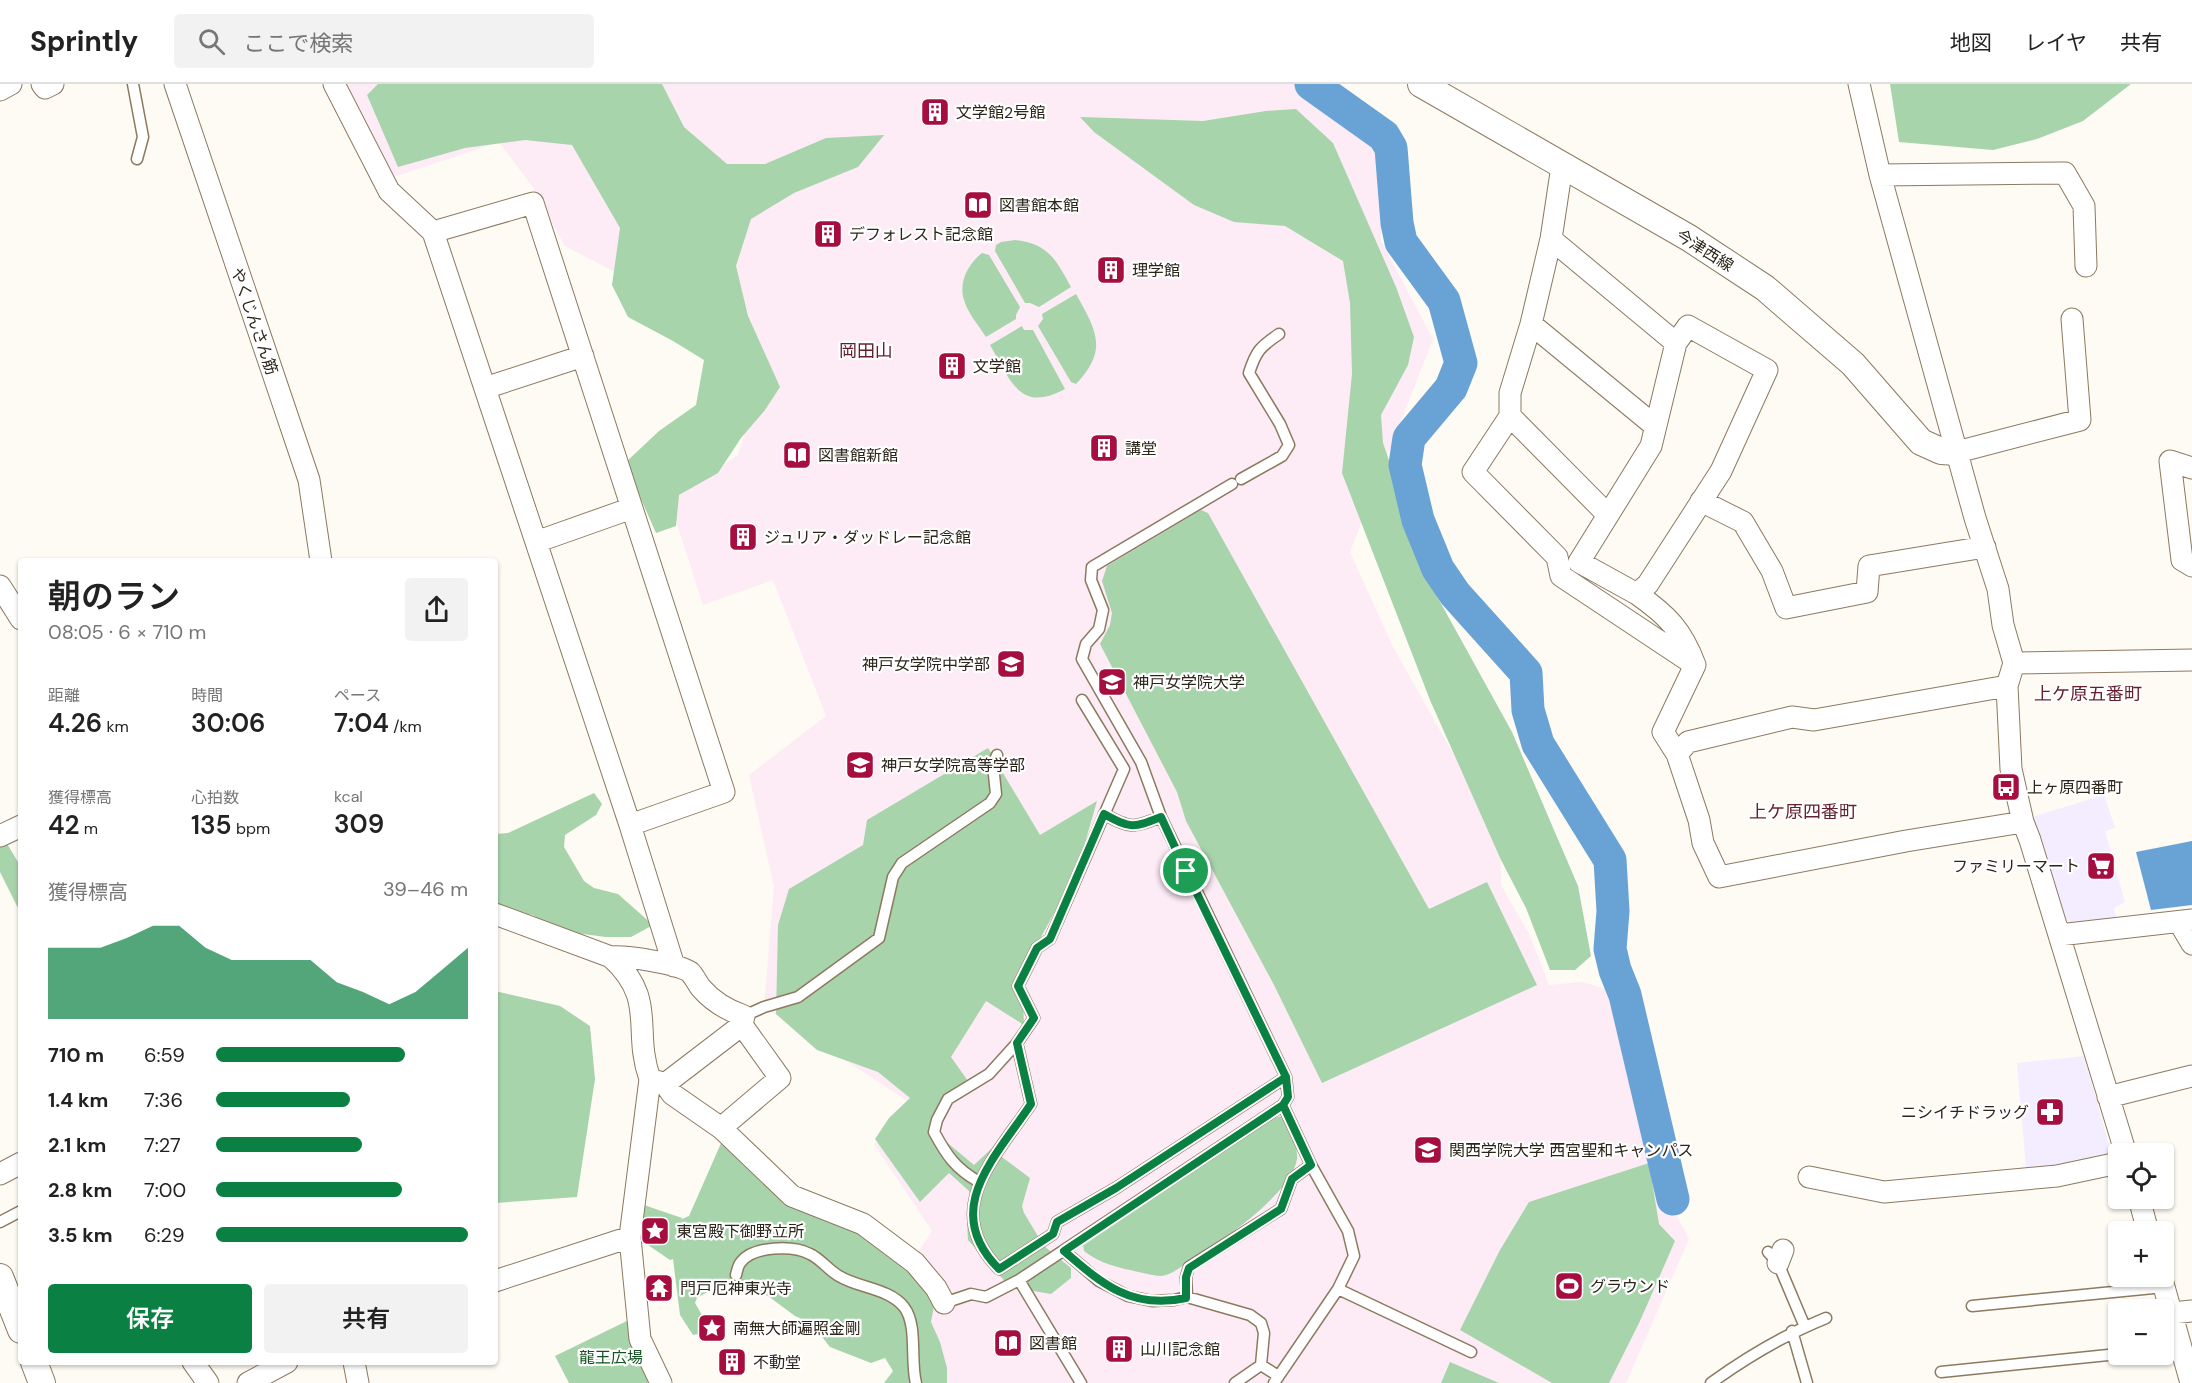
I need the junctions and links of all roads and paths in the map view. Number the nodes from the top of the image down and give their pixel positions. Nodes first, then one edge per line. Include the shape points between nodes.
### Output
1 (11, 84) edge
2 (42, 84) edge
3 (53, 84) edge
4 (133, 84) edge
5 (175, 84) edge
6 (334, 84) edge
7 (1421, 84) edge
8 (1859, 84) edge
9 (0, 90) edge
10 (137, 159) dead end
11 (1562, 166) junction
12 (1880, 175) junction
13 (433, 232) junction
14 (1551, 239) junction
15 (2086, 266) dead end
16 (2072, 319) dead end
17 (1531, 324) junction
18 (1279, 334) dead end
19 (1676, 343) junction
20 (583, 356) junction
21 (485, 388) junction
22 (1510, 416) junction
23 (1655, 426) junction
24 (1957, 452) junction
25 (2192, 468) edge
26 (1701, 501) junction
27 (632, 508) junction
28 (1608, 515) junction
29 (536, 542) junction
30 (1985, 547) junction
31 (321, 558) edge
32 (2192, 566) edge
33 (0, 586) edge
34 (1637, 594) junction
35 (18, 614) edge
36 (2192, 660) edge
37 (2014, 663) junction
38 (1695, 665) junction
39 (2007, 686) junction
40 (1082, 700) dead end
41 (1677, 754) junction
42 (997, 755) dead end
43 (1141, 762) junction
44 (1124, 769) junction
45 (1104, 814) junction
46 (1161, 817) junction
47 (2023, 822) junction
48 (630, 825) junction
49 (18, 827) edge
50 (0, 836) edge
51 (498, 915) edge
52 (2185, 921) edge
53 (2059, 935) junction
54 (2192, 944) edge
55 (611, 957) junction
56 (674, 966) junction
57 (743, 1020) junction
58 (1017, 1043) junction
59 (2192, 1076) edge
60 (1286, 1077) junction
61 (657, 1082) junction
62 (2108, 1097) junction
63 (1283, 1105) junction
64 (721, 1128) junction
65 (2123, 1143) edge
66 (18, 1165) edge
67 (1311, 1165) junction
68 (2108, 1165) edge
69 (0, 1174) edge
70 (1809, 1177) dead end
71 (979, 1182) junction
72 (18, 1213) edge
73 (0, 1222) edge
74 (630, 1237) junction
75 (1064, 1251) junction
76 (1776, 1255) dead end
77 (736, 1275) dead end
78 (0, 1277) edge
79 (498, 1280) edge
80 (1019, 1280) junction
81 (2123, 1287) edge
82 (2166, 1287) edge
83 (1338, 1289) junction
84 (1186, 1298) junction
85 (944, 1304) joint
86 (1972, 1306) dead end
87 (2182, 1312) edge
88 (1826, 1318) dead end
89 (18, 1322) edge
90 (1805, 1327) junction
91 (1792, 1331) junction
92 (2174, 1342) edge
93 (1471, 1352) dead end
94 (2174, 1353) edge
95 (2108, 1355) edge
96 (35, 1365) edge
97 (195, 1365) edge
98 (279, 1365) edge
99 (355, 1365) edge
100 (1261, 1365) junction
101 (1941, 1371) dead end
102 (256, 1373) edge
103 (1276, 1380) edge
104 (42, 1383) edge
105 (208, 1383) edge
106 (358, 1383) edge
107 (661, 1383) edge
108 (916, 1383) edge
109 (1081, 1383) edge
110 (1235, 1383) edge
111 (1711, 1383) edge
112 (1807, 1383) edge
113 (2191, 1383) edge

1 - 9 street
2 - 3 street via 45,88
4 - 10 lane via 143,137
5 - 31 street, やくじんさん筋 via 309,480
6 - 13 street via 389,191
7 - 11 street, 今津西線
8 - 12 street
11 - 14 street
11 - 24 street, 今津西線 via 1689,238 1765,288 1853,364 1921,442 1941,451
12 - 15 street via 2066,173 2084,206
12 - 24 street
13 - 20 street via 533,203
13 - 21 street
14 - 17 street
14 - 19 street
16 - 24 street via 2080,420
17 - 22 street via 1510,393
17 - 23 street
18 - 43 lane via 1260,347 1250,373 1289,445 1282,456 1092,567 1091,580 1102,610 1099,629 1086,644 1082,659
19 - 23 street
19 - 26 street via 1688,326 1767,370 1720,471
20 - 21 street
20 - 27 street
21 - 29 street
22 - 28 street
22 - 38 street via 1473,472 1557,556 1562,576
23 - 28 street via 1651,446
24 - 30 street
25 - 32 street via 2170,461 2182,560
26 - 30 street via 1743,522 1772,571 1786,608 1867,592 1869,566
26 - 34 street via 1648,584
27 - 29 street
27 - 48 street via 724,792
28 - 34 street via 1579,562
29 - 48 street
30 - 37 street
33 - 35 street
34 - 38 street via 1679,631
36 - 37 street
37 - 39 street
38 - 41 street via 1663,732
39 - 41 street via 1814,720 1792,717 1688,742
39 - 47 street via 2011,769
40 - 44 lane
41 - 47 street via 1703,843 1719,878
42 - 57 lane via 993,765 996,794 990,803 902,863 894,877 879,938 798,997 764,1007
43 - 44 lane
43 - 46 lane
44 - 45 lane
45 - 46 lane via 1136,827
45 - 58 lane via 1050,939 1037,948 1018,986 1034,1018
46 - 60 lane
47 - 53 street
48 - 56 street
49 - 50 street
51 - 55 street
52 - 53 street
52 - 54 street
53 - 62 street
55 - 56 street
55 - 61 street via 636,988 643,1016 644,1062
56 - 57 street via 691,973 724,1009
57 - 61 street
57 - 64 street via 780,1078
58 - 71 lane via 1031,1104
58 - 71 lane via 989,1074 948,1099 937,1120 934,1132 945,1153 960,1171
59 - 62 street
60 - 63 lane via 1288,1097
60 - 71 lane via 1057,1222 1053,1234 999,1269 975,1237 972,1214
61 - 64 street
61 - 74 street
62 - 65 street
63 - 67 lane
63 - 75 lane
64 - 85 street via 792,1196 863,1224 915,1263
66 - 69 street
67 - 83 lane via 1348,1231 1354,1256
67 - 84 lane via 1292,1179 1281,1209 1189,1268
68 - 70 street via 2057,1176 1884,1192
72 - 73 lane
74 - 79 street
74 - 107 street via 640,1339
75 - 80 lane
75 - 84 lane via 1099,1281 1128,1296 1152,1301
76 - 90 lane
77 - 108 lane via 741,1262 753,1253 799,1249 812,1254 839,1276 892,1297 910,1316
78 - 89 street
80 - 85 lane via 986,1297 971,1294
80 - 109 lane
81 - 86 lane
82 - 87 street
83 - 93 lane
83 - 103 lane
84 - 100 lane via 1250,1315 1261,1323
87 - 92 street
88 - 90 lane
90 - 91 lane
91 - 111 lane
91 - 112 lane
94 - 113 street
95 - 101 lane
96 - 104 street
97 - 105 street
98 - 102 street
99 - 106 street
100 - 103 lane
100 - 110 lane

